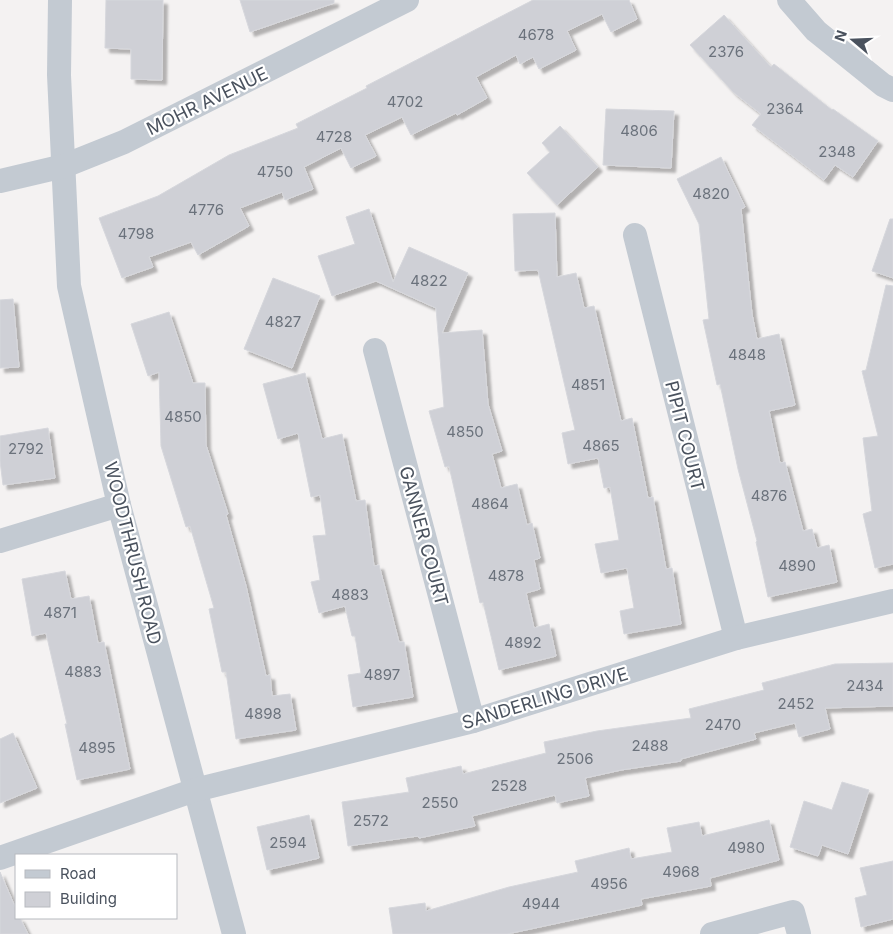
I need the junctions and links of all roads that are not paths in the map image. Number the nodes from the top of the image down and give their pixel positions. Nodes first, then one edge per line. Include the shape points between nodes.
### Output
1 (60, 0) edge
2 (407, 0) edge
3 (789, 0) edge
4 (366, 10) edge
5 (893, 90) edge
6 (64, 166) junction
7 (0, 181) edge
8 (635, 235) dead end
9 (375, 350) dead end
10 (119, 505) junction
11 (0, 541) edge
12 (893, 601) edge
13 (736, 638) junction
14 (473, 721) junction
15 (195, 790) junction
16 (0, 858) edge
17 (796, 923) edge
18 (234, 934) edge
19 (712, 934) edge

1 - 6 street, WOODTHRUSH ROAD via 59,75
2 - 4 street, MOHR AVENUE
3 - 5 street via 816,31
4 - 6 street, MOHR AVENUE via 124,142
6 - 7 street, MOHR AVENUE
6 - 10 street, WOODTHRUSH ROAD via 69,286
8 - 13 street, PIPIT COURT
9 - 14 street, GANNER COURT
10 - 11 street
10 - 15 street, WOODTHRUSH ROAD
12 - 13 street, SANDERLING DRIVE
13 - 14 street, SANDERLING DRIVE
14 - 15 street, SANDERLING DRIVE
15 - 16 street, SANDERLING DRIVE
15 - 18 street, WOODTHRUSH ROAD
17 - 19 street

